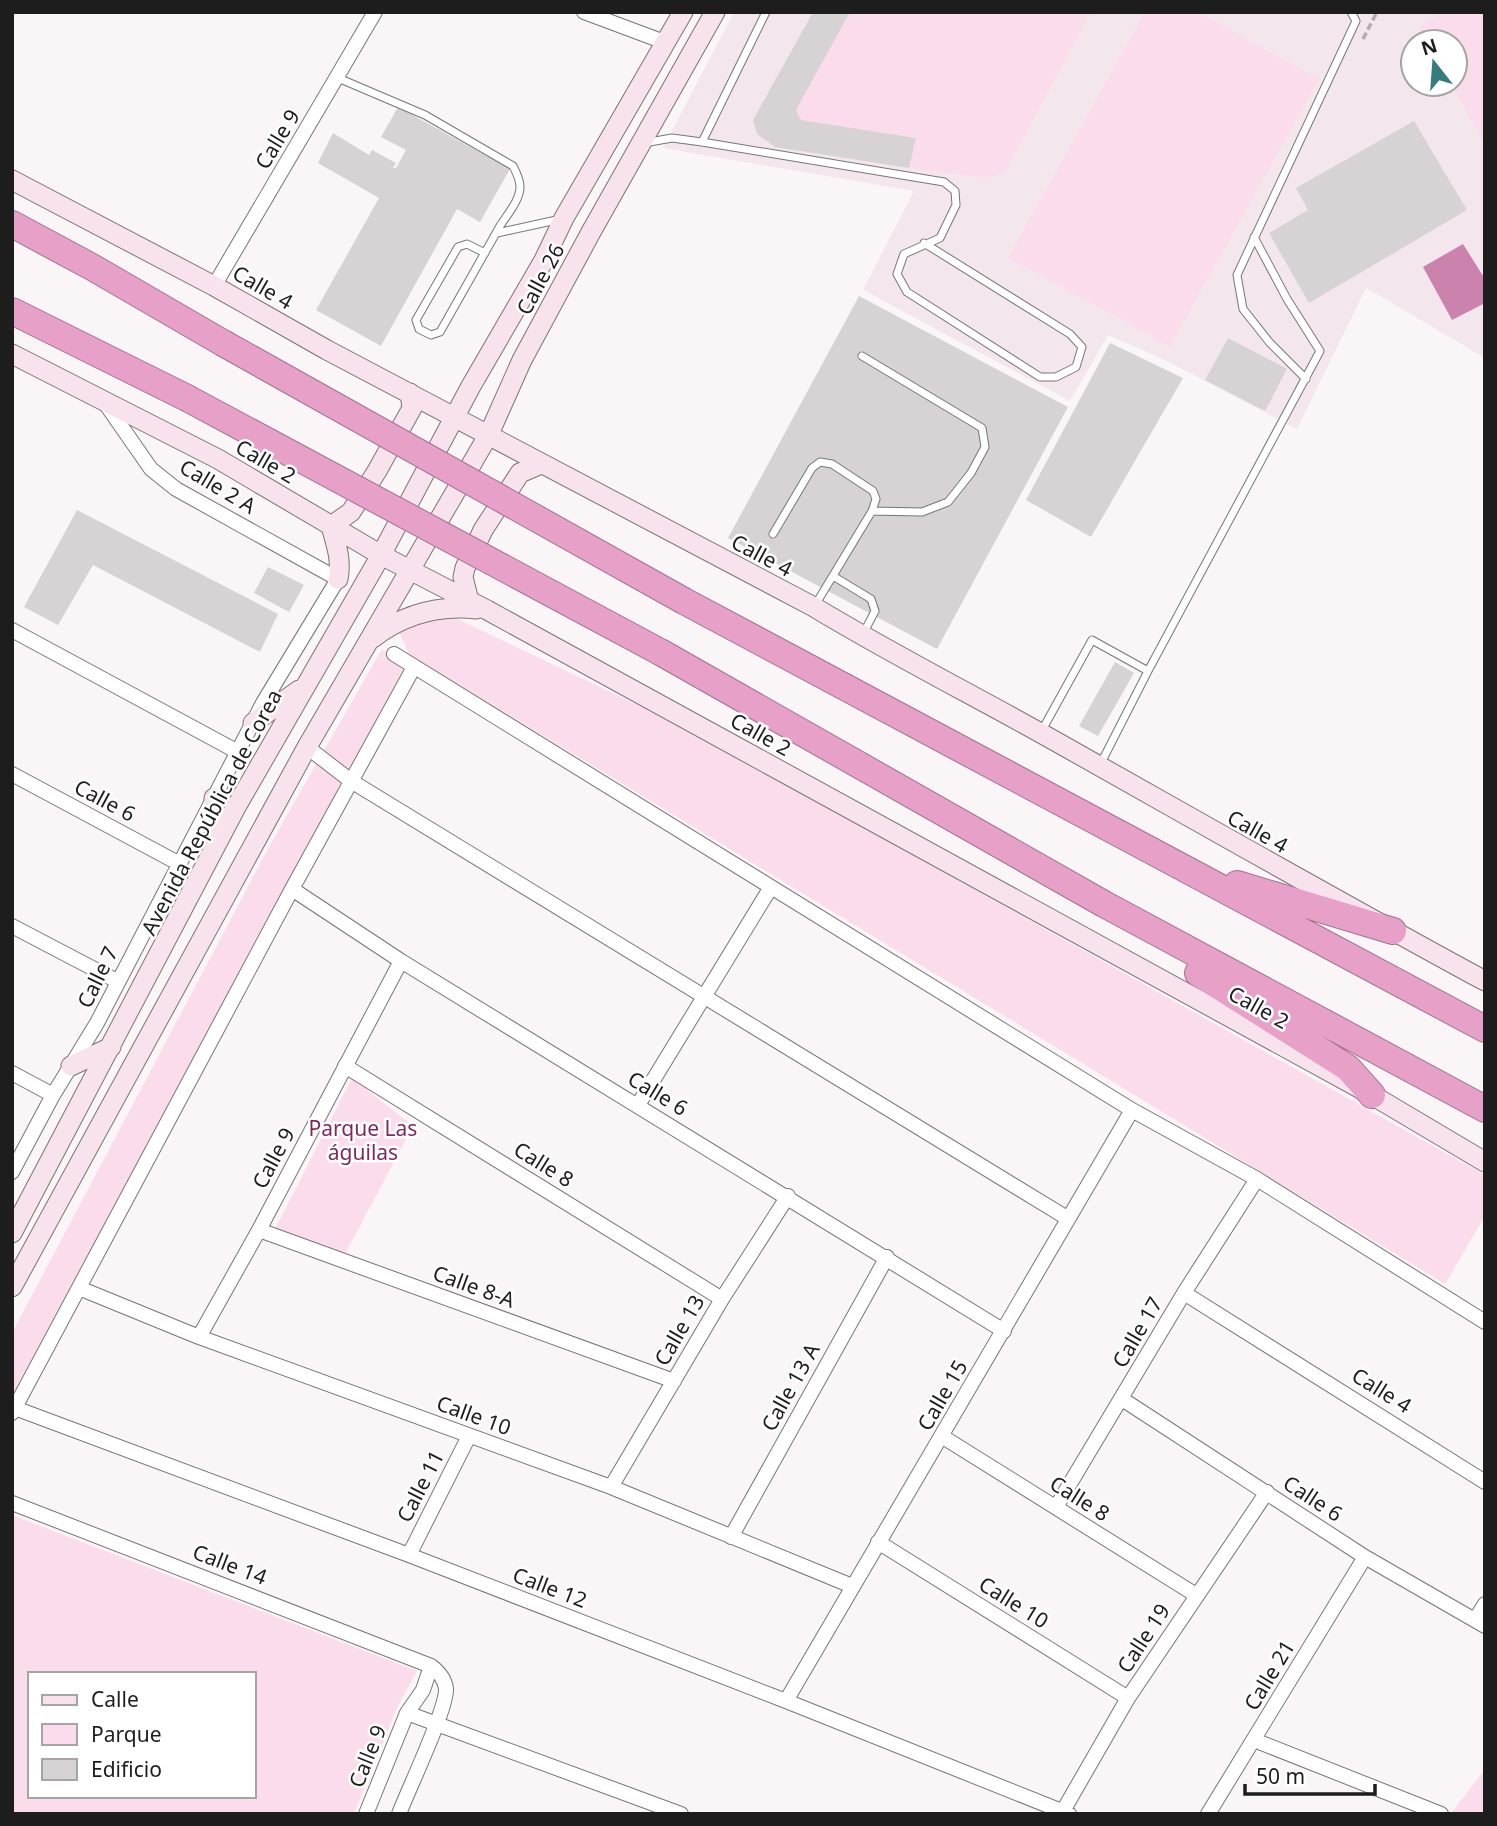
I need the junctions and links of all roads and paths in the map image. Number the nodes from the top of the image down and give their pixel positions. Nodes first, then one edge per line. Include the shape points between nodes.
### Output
1 (375, 12) edge
2 (584, 12) edge
3 (683, 12) edge
4 (715, 12) edge
5 (766, 12) edge
6 (1351, 12) edge
7 (667, 43) junction
8 (338, 78) junction
9 (702, 142) junction
10 (640, 143) junction
11 (12, 180) edge
12 (564, 218) junction
13 (12, 224) edge
14 (497, 233) junction
15 (1254, 237) junction
16 (924, 243) junction
17 (485, 253) junction
18 (214, 286) junction
19 (12, 311) edge
20 (12, 354) edge
21 (862, 356) dead end
22 (1306, 379) junction
23 (410, 393) junction
24 (102, 399) junction
25 (456, 417) junction
26 (489, 434) junction
27 (541, 464) junction
28 (873, 511) junction
29 (331, 526) junction
30 (774, 534) dead end
31 (381, 555) junction
32 (410, 570) junction
33 (833, 576) junction
34 (338, 579) junction
35 (469, 601) junction
36 (814, 607) junction
37 (487, 610) junction
38 (12, 629) edge
39 (862, 636) junction
40 (367, 642) junction
41 (394, 653) dead end
42 (414, 667) junction
43 (1147, 671) junction
44 (306, 685) junction
45 (253, 723) junction
46 (1040, 733) junction
47 (307, 747) junction
48 (238, 752) junction
49 (1100, 766) junction
50 (12, 774) edge
51 (351, 781) junction
52 (214, 798) junction
53 (218, 841) junction
54 (178, 863) junction
55 (1178, 867) junction
56 (771, 887) junction
57 (292, 889) junction
58 (1104, 904) junction
59 (12, 926) edge
60 (1393, 931) junction
61 (401, 961) junction
62 (117, 981) junction
63 (1485, 981) edge
64 (705, 997) junction
65 (1485, 1029) edge
66 (111, 1047) junction
67 (71, 1066) junction
68 (345, 1066) junction
69 (12, 1073) edge
70 (53, 1095) junction
71 (1372, 1095) junction
72 (638, 1105) junction
73 (1485, 1109) edge
74 (1132, 1110) junction
75 (1485, 1162) edge
76 (12, 1172) edge
77 (1257, 1179) junction
78 (788, 1196) junction
79 (1067, 1218) junction
80 (259, 1230) junction
81 (12, 1233) edge
82 (887, 1257) junction
83 (12, 1287) edge
84 (79, 1288) junction
85 (1184, 1293) junction
86 (722, 1299) junction
87 (1485, 1322) edge
88 (1004, 1331) junction
89 (199, 1337) junction
90 (674, 1381) junction
91 (1122, 1399) junction
92 (13, 1409) edge
93 (469, 1436) junction
94 (943, 1437) junction
95 (1485, 1482) edge
96 (611, 1487) junction
97 (1267, 1492) junction
98 (12, 1503) edge
99 (1056, 1507) junction
100 (731, 1537) junction
101 (878, 1542) junction
102 (409, 1555) junction
103 (1365, 1557) junction
104 (852, 1586) junction
105 (1196, 1595) junction
106 (1485, 1604) edge
107 (1480, 1623) edge
108 (431, 1666) junction
109 (1129, 1698) junction
110 (786, 1701) junction
111 (407, 1713) junction
112 (435, 1724) junction
113 (1254, 1740) junction
114 (1066, 1813) edge
115 (366, 1814) edge
116 (399, 1814) edge
117 (681, 1814) edge
118 (1208, 1814) edge
119 (1441, 1814) edge

1 - 8 street, Calle 9
2 - 7 street
3 - 7 main road, Calle 26
4 - 10 main road, Calle 26
5 - 9 lane
6 - 15 lane via 1356,21
7 - 12 main road, Calle 26
8 - 14 lane via 425,115 513,166 520,187
8 - 18 street, Calle 9
9 - 10 lane via 672,138
9 - 16 lane via 944,182 955,191 956,205 940,238
10 - 26 main road, Calle 26 via 522,360
11 - 18 main road, Calle 4
12 - 14 lane
12 - 25 main road, Calle 26
13 - 55 highway, bridge via 684,601
14 - 17 lane
15 - 22 lane via 1320,351
15 - 22 lane via 1237,275 1243,309
16 - 16 lane via 904,254 897,274 907,292 1040,377 1056,377 1076,367 1082,347 1070,334
17 - 17 lane via 440,332 430,335 419,329 416,320 457,247 467,244
18 - 23 main road, Calle 4
19 - 58 highway, bridge via 187,398 662,653
20 - 24 main road, Calle 2
21 - 28 lane via 982,428 985,447 948,502 922,512
22 - 43 lane
23 - 25 main road, Calle 4
23 - 29 main road via 412,408 377,471 351,512
24 - 29 main road, Calle 2 via 218,459
24 - 34 street, Calle 2 A via 151,469 176,489
25 - 26 main road, Calle 4
25 - 31 main road, Avenida República de Corea
26 - 27 main road, Calle 4
26 - 32 main road, Calle 26
27 - 35 main road via 520,473 484,530 463,577
27 - 36 main road, Calle 4
28 - 30 lane via 873,491 832,464 820,462 812,468
28 - 33 lane
29 - 31 main road, Calle 2
29 - 34 main road via 339,552
31 - 32 main road, Calle 2
31 - 44 main road, Avenida República de Corea
32 - 35 main road, Calle 2
32 - 40 main road
33 - 36 lane
33 - 39 lane via 871,599 875,611
34 - 45 street, Calle 7
35 - 37 main road, Calle 2
36 - 39 main road, Calle 4
37 - 40 main road via 433,609 391,624
37 - 71 main road, Calle 2
38 - 48 street
39 - 46 main road, Calle 4
40 - 47 main road
41 - 42 street
42 - 51 street
42 - 56 street
43 - 46 lane via 1092,640
43 - 49 lane
44 - 45 main road
44 - 53 main road, Avenida República de Corea
45 - 48 street, Calle 7
46 - 49 main road, Calle 4
47 - 51 street
47 - 83 main road
48 - 52 street, Calle 7
49 - 60 main road, Calle 4
50 - 54 street, Calle 6
51 - 57 street
51 - 64 street
52 - 53 main road
52 - 54 street, Calle 7
53 - 66 main road, Avenida República de Corea
54 - 62 street, Calle 7
55 - 60 highway
55 - 65 highway
56 - 64 street
56 - 74 street
57 - 61 street, Calle 6
57 - 84 street
58 - 71 highway via 1186,965 1348,1068
58 - 73 highway
59 - 62 street
60 - 63 main road, Calle 4
61 - 68 street, Calle 9
61 - 72 street, Calle 6
62 - 67 street, Calle 7
64 - 72 street
64 - 79 street
66 - 67 main road
66 - 81 main road, Avenida República de Corea
67 - 70 street, Calle 7
68 - 80 street, Calle 9
68 - 86 street, Calle 8
69 - 70 street
70 - 76 street, Calle 7
71 - 75 main road, Calle 2
72 - 78 street, Calle 6
74 - 77 street
74 - 79 street, Calle 15
77 - 85 street, Calle 17
77 - 87 street
78 - 82 street, Calle 6
78 - 86 street, Calle 13
79 - 88 street, Calle 15
80 - 89 street, Calle 9
80 - 90 street, Calle 8-A
82 - 88 street, Calle 6
82 - 100 street, Calle 13 A
84 - 89 street, Calle 10
84 - 92 street
85 - 91 street, Calle 17
85 - 95 street, Calle 4
86 - 90 street, Calle 13
88 - 94 street, Calle 15
89 - 93 street, Calle 10
90 - 96 street, Calle 13
91 - 97 street, Calle 6
91 - 99 street, Calle 17
92 - 102 street, Calle 12
93 - 96 street, Calle 10
93 - 102 street, Calle 11
94 - 99 street, Calle 8
94 - 101 street, Calle 15
96 - 100 street, Calle 10
97 - 103 street, Calle 6
97 - 105 street, Calle 19
98 - 108 street, Calle 14
99 - 105 street, Calle 8
100 - 104 street, Calle 10
101 - 104 street, Calle 15
101 - 109 street, Calle 10
102 - 110 street, Calle 12
103 - 107 street, Calle 6
103 - 113 street, Calle 21
104 - 110 street, Calle 15
105 - 109 street, Calle 19
106 - 107 street
108 - 111 street via 423,1690
108 - 112 street via 439,1672 446,1691
109 - 114 street, Calle 19
110 - 114 street, Calle 12
111 - 112 street
111 - 115 street, Calle 9
112 - 116 street
112 - 117 street
113 - 118 street, Calle 21
113 - 119 street

